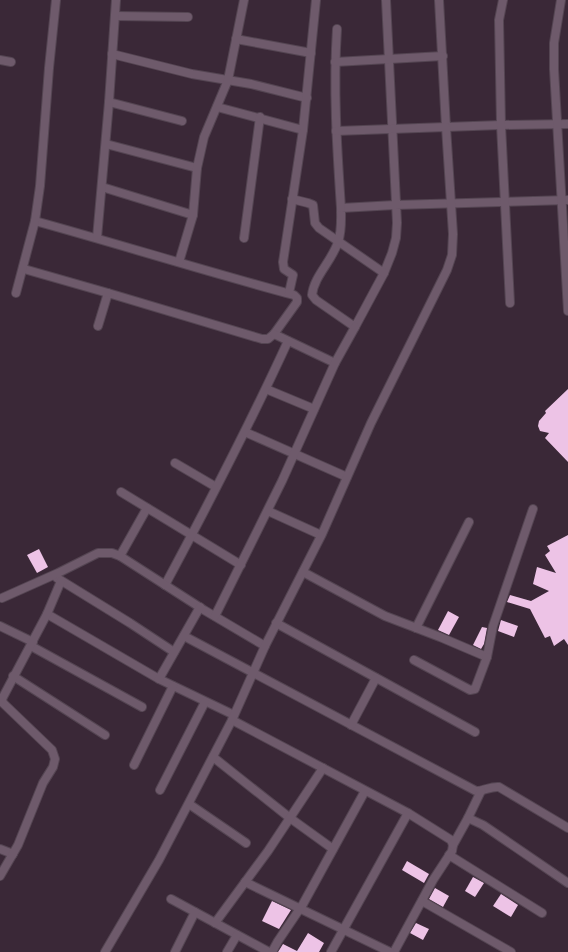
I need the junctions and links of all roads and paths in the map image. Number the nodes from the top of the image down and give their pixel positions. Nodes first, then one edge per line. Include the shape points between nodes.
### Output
1 (56, 0) edge
2 (116, 0) edge
3 (244, 0) edge
4 (316, 0) edge
5 (386, 0) edge
6 (439, 0) edge
7 (503, 0) edge
8 (562, 0) edge
9 (115, 16) junction
10 (188, 17) dead end
11 (337, 29) dead end
12 (236, 40) junction
13 (311, 53) junction
14 (112, 54) junction
15 (443, 56) junction
16 (389, 59) junction
17 (0, 60) edge
18 (11, 62) dead end
19 (335, 62) junction
20 (228, 80) junction
21 (307, 98) junction
22 (109, 102) junction
23 (216, 107) junction
24 (260, 118) junction
25 (182, 121) dead end
26 (568, 124) edge
27 (501, 125) junction
28 (557, 125) junction
29 (446, 127) junction
30 (393, 129) junction
31 (303, 130) junction
32 (336, 131) junction
33 (106, 144) junction
34 (197, 168) junction
35 (102, 187) junction
36 (292, 199) junction
37 (565, 200) edge
38 (505, 202) junction
39 (451, 204) junction
40 (396, 205) junction
41 (341, 208) junction
42 (193, 214) junction
43 (36, 221) junction
44 (97, 238) junction
45 (244, 238) dead end
46 (338, 242) junction
47 (179, 262) junction
48 (24, 269) junction
49 (384, 273) junction
50 (16, 293) dead end
51 (108, 293) junction
52 (289, 293) junction
53 (510, 303) dead end
54 (568, 312) edge
55 (98, 326) dead end
56 (355, 327) junction
57 (274, 334) junction
58 (288, 341) junction
59 (336, 363) junction
60 (266, 389) junction
61 (314, 409) junction
62 (245, 432) junction
63 (294, 453) junction
64 (175, 463) dead end
65 (347, 477) junction
66 (216, 487) junction
67 (121, 492) dead end
68 (147, 508) junction
69 (533, 509) dead end
70 (268, 511) junction
71 (469, 522) dead end
72 (321, 535) junction
73 (192, 536) junction
74 (120, 556) junction
75 (241, 565) junction
76 (303, 572) junction
77 (53, 576) junction
78 (61, 581) junction
79 (165, 586) junction
80 (2, 598) dead end
81 (200, 607) junction
82 (47, 614) junction
83 (215, 616) junction
84 (276, 623) junction
85 (0, 626) edge
86 (416, 628) junction
87 (184, 636) junction
88 (32, 644) junction
89 (264, 646) junction
90 (174, 652) junction
91 (487, 658) junction
92 (414, 660) dead end
93 (253, 672) junction
94 (13, 676) junction
95 (376, 678) junction
96 (159, 679) junction
97 (173, 686) junction
98 (205, 702) junction
99 (1, 703) edge
100 (142, 707) dead end
101 (233, 718) junction
102 (351, 725) junction
103 (475, 732) dead end
104 (105, 735) dead end
105 (213, 757) junction
106 (134, 765) dead end
107 (323, 768) junction
108 (160, 790) dead end
109 (365, 791) junction
110 (481, 791) junction
111 (189, 804) junction
112 (408, 813) junction
113 (290, 818) junction
114 (468, 818) junction
115 (568, 828) edge
116 (246, 843) dead end
117 (453, 846) junction
118 (0, 849) edge
119 (333, 849) junction
120 (13, 854) junction
121 (449, 855) junction
122 (0, 876) edge
123 (246, 882) junction
124 (568, 883) edge
125 (171, 899) dead end
126 (422, 901) junction
127 (300, 909) junction
128 (195, 912) junction
129 (542, 913) dead end
130 (215, 923) junction
131 (343, 930) junction
132 (237, 935) junction
133 (105, 952) edge
134 (175, 952) edge
135 (227, 952) edge
136 (271, 952) edge
137 (331, 952) edge
138 (390, 952) edge
139 (394, 952) edge
140 (511, 952) edge

1 - 43 street
2 - 9 street
3 - 12 street
4 - 13 street
5 - 16 street
6 - 15 street
7 - 27 street via 499,20
8 - 28 street via 554,43
9 - 10 street
9 - 14 street
11 - 19 street
12 - 13 street
12 - 20 street
13 - 21 street
14 - 20 street via 192,74
14 - 22 street
15 - 16 street
15 - 29 street
16 - 19 street
16 - 30 street
17 - 18 street
19 - 32 street
20 - 21 street
20 - 23 street
21 - 31 street
22 - 25 street
22 - 33 street
23 - 24 street
23 - 34 street via 204,137
24 - 31 street
24 - 45 street
26 - 28 street
27 - 28 street
27 - 29 street
27 - 38 street
28 - 37 street
29 - 30 street
29 - 39 street
30 - 32 street
30 - 40 street
31 - 36 street
32 - 41 street
33 - 34 street
33 - 35 street
34 - 42 street
35 - 42 street
35 - 44 street
36 - 46 street via 313,205 315,223
36 - 52 street via 283,266 293,275
37 - 38 street
37 - 54 street
38 - 39 street
38 - 53 street
39 - 40 street
39 - 65 street via 452,255 447,270
40 - 41 street
40 - 49 street via 396,238
41 - 46 street
42 - 47 street
43 - 44 street
43 - 48 street
44 - 47 street
46 - 49 street
46 - 56 street via 313,287 312,295
47 - 52 street
48 - 50 street
48 - 51 street
49 - 56 street
51 - 55 street
51 - 57 street via 262,339 268,339
52 - 57 street via 297,298 297,302
56 - 59 street
57 - 58 street
58 - 59 street
58 - 60 street
59 - 61 street
60 - 61 street
60 - 62 street
61 - 63 street
62 - 63 street
62 - 66 street
63 - 65 street
63 - 70 street
64 - 66 street
65 - 72 street
66 - 73 street
67 - 68 street
68 - 73 street
68 - 74 street
69 - 91 street via 493,626
70 - 72 street
70 - 75 street
71 - 86 street
72 - 76 street
73 - 75 street
73 - 79 street
74 - 77 street via 98,553
74 - 79 street
75 - 83 street
76 - 84 street
76 - 86 street via 385,616
77 - 78 street
77 - 80 street
78 - 82 street
78 - 90 street
79 - 81 street
81 - 83 street
81 - 87 street
82 - 88 street
82 - 96 street
83 - 89 street
84 - 89 street
84 - 95 street
85 - 88 street
86 - 91 street
87 - 90 street
87 - 93 street
88 - 94 street
88 - 100 street
89 - 93 street
90 - 96 street
91 - 92 street via 475,689 470,690
93 - 101 street
93 - 102 street
94 - 99 street
94 - 104 street
95 - 102 street
95 - 103 street
96 - 97 street
97 - 98 street
97 - 106 street
98 - 101 street
98 - 108 street
99 - 120 street via 52,750 55,759
101 - 105 street
101 - 107 street
102 - 110 street via 476,791
105 - 111 street
105 - 113 street
107 - 109 street
107 - 113 street
109 - 112 street
109 - 119 street
110 - 114 street
110 - 115 street via 499,787
111 - 116 street
111 - 133 street
112 - 117 street via 445,835
112 - 131 street
113 - 119 street
113 - 123 street
114 - 117 street
114 - 124 street
117 - 121 street
118 - 120 street
119 - 127 street
120 - 122 street
121 - 126 street
121 - 129 street
123 - 127 street
123 - 130 street
125 - 128 street
126 - 139 street
126 - 140 street
127 - 131 street
127 - 136 street
128 - 130 street
128 - 134 street
130 - 132 street
131 - 137 street
131 - 138 street
132 - 135 street
132 - 136 street

